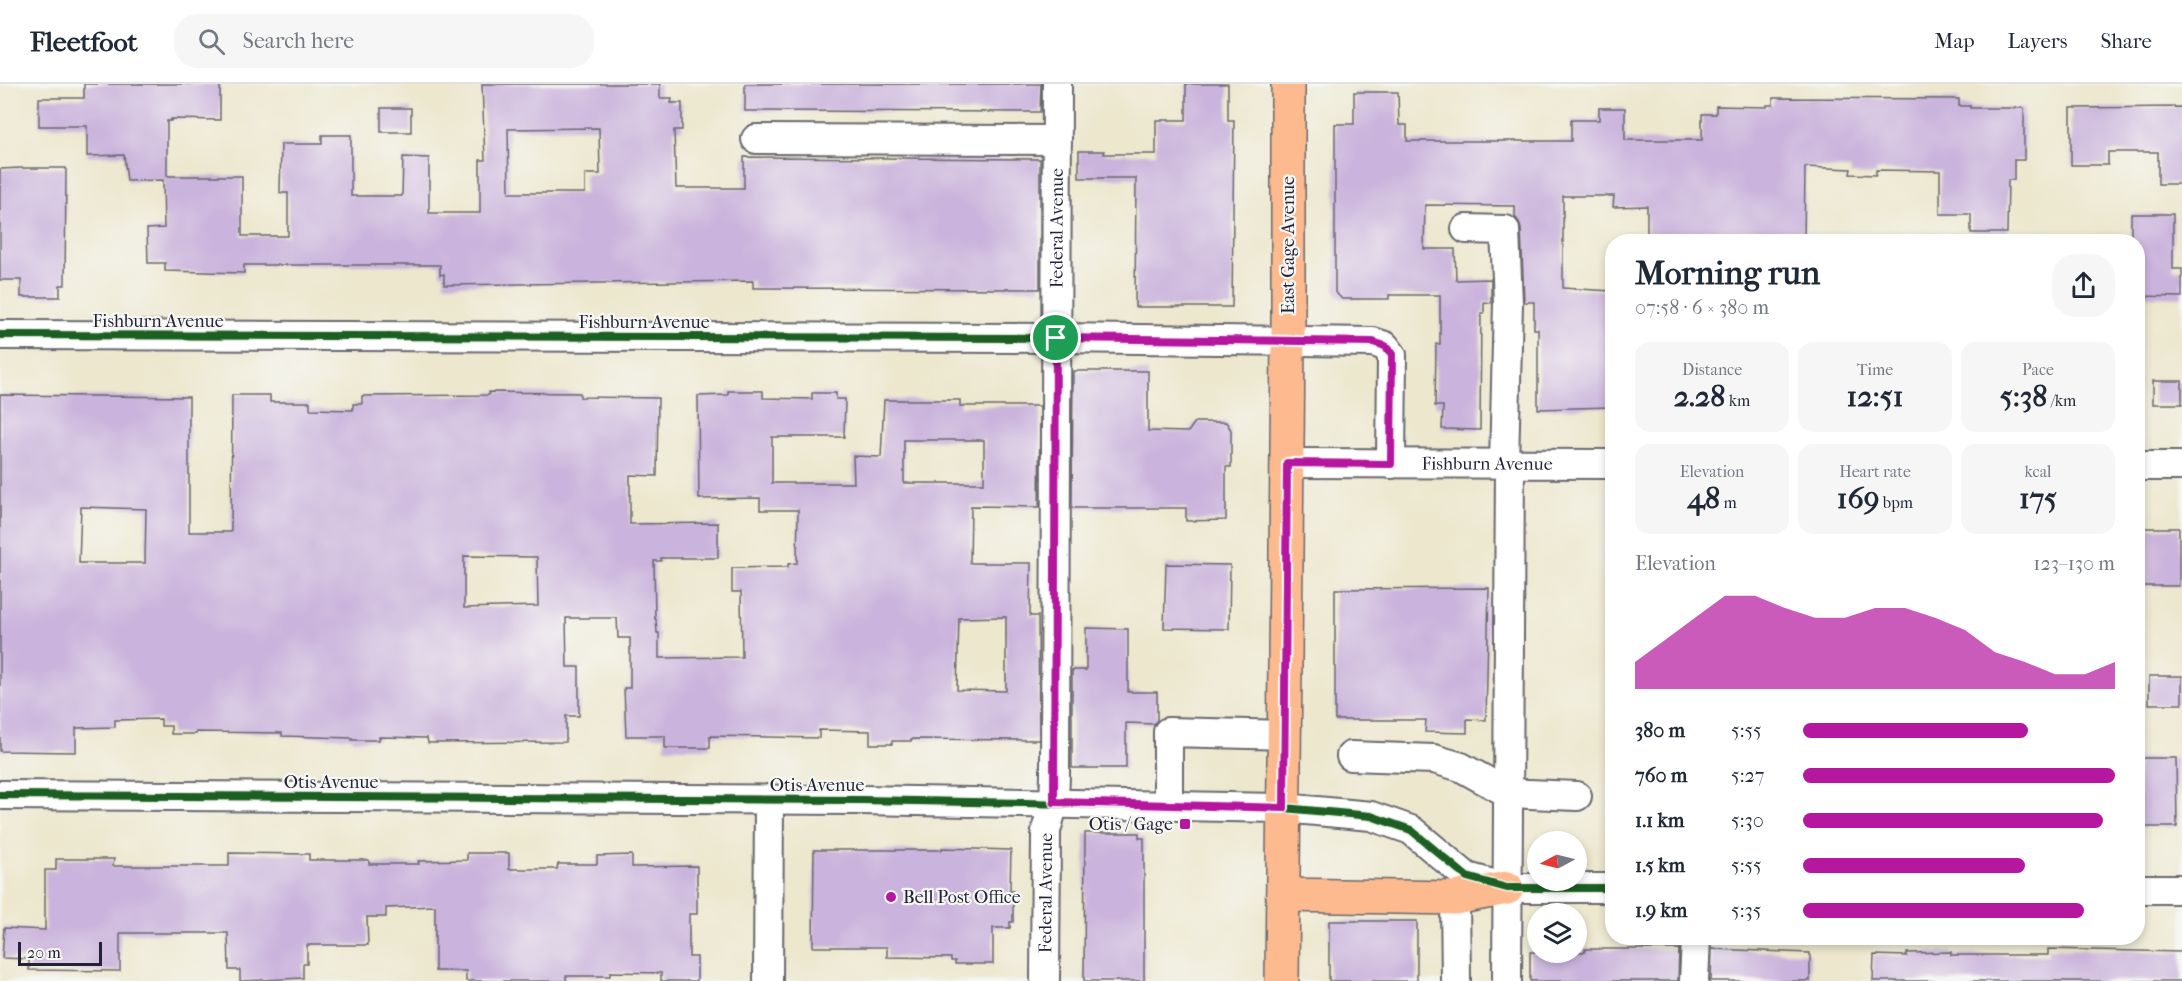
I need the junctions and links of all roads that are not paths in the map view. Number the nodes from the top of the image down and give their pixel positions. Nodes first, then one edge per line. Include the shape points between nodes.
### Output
1 (1057, 84) edge
2 (1288, 84) edge
3 (756, 139) dead end
4 (1057, 140) junction
5 (1466, 229) dead end
6 (0, 335) edge
7 (1056, 338) junction
8 (1288, 341) junction
9 (1287, 463) junction
10 (1391, 464) junction
11 (1507, 464) junction
12 (1605, 464) edge
13 (2145, 466) edge
14 (2182, 466) edge
15 (1285, 735) junction
16 (1351, 756) dead end
17 (1508, 793) junction
18 (0, 795) edge
19 (1577, 796) dead end
20 (770, 800) junction
21 (1054, 802) junction
22 (1168, 805) junction
23 (1284, 808) junction
24 (1508, 888) junction
25 (1605, 888) edge
26 (2145, 889) edge
27 (2182, 889) edge
28 (1283, 895) junction
29 (1455, 898) junction
30 (1696, 945) edge
31 (768, 981) edge
32 (1045, 981) edge
33 (1282, 981) edge
34 (1456, 981) edge
35 (1508, 981) edge
36 (1694, 981) edge

1 - 4 street, Federal Avenue
2 - 8 main road, East Gage Avenue
3 - 4 street
4 - 7 street, Federal Avenue
5 - 11 street via 1505,230
6 - 7 street, Fishburn Avenue
7 - 8 street, Fishburn Avenue
7 - 21 street, Federal Avenue
8 - 9 main road, East Gage Avenue
8 - 10 street, Fishburn Avenue via 1373,342 1385,346 1392,354
9 - 10 street, Fishburn Avenue
9 - 15 main road, East Gage Avenue
10 - 11 street, Fishburn Avenue
11 - 12 street, Fishburn Avenue
11 - 17 street
13 - 14 street
15 - 22 street via 1168,732
15 - 23 main road, East Gage Avenue
16 - 17 street via 1434,759 1461,767
17 - 19 street
17 - 24 street
18 - 20 street, Otis Avenue
20 - 21 street, Otis Avenue
20 - 31 street
21 - 22 street, Otis Avenue
21 - 32 street, Federal Avenue via 1046,831
22 - 23 street, Otis Avenue
23 - 24 street, Otis Avenue via 1371,816 1411,830 1467,877
23 - 28 main road, East Gage Avenue
24 - 25 street, Otis Avenue
24 - 29 main road
24 - 35 street
26 - 27 street
28 - 29 main road
28 - 33 main road, East Gage Avenue
29 - 34 street
30 - 36 street

